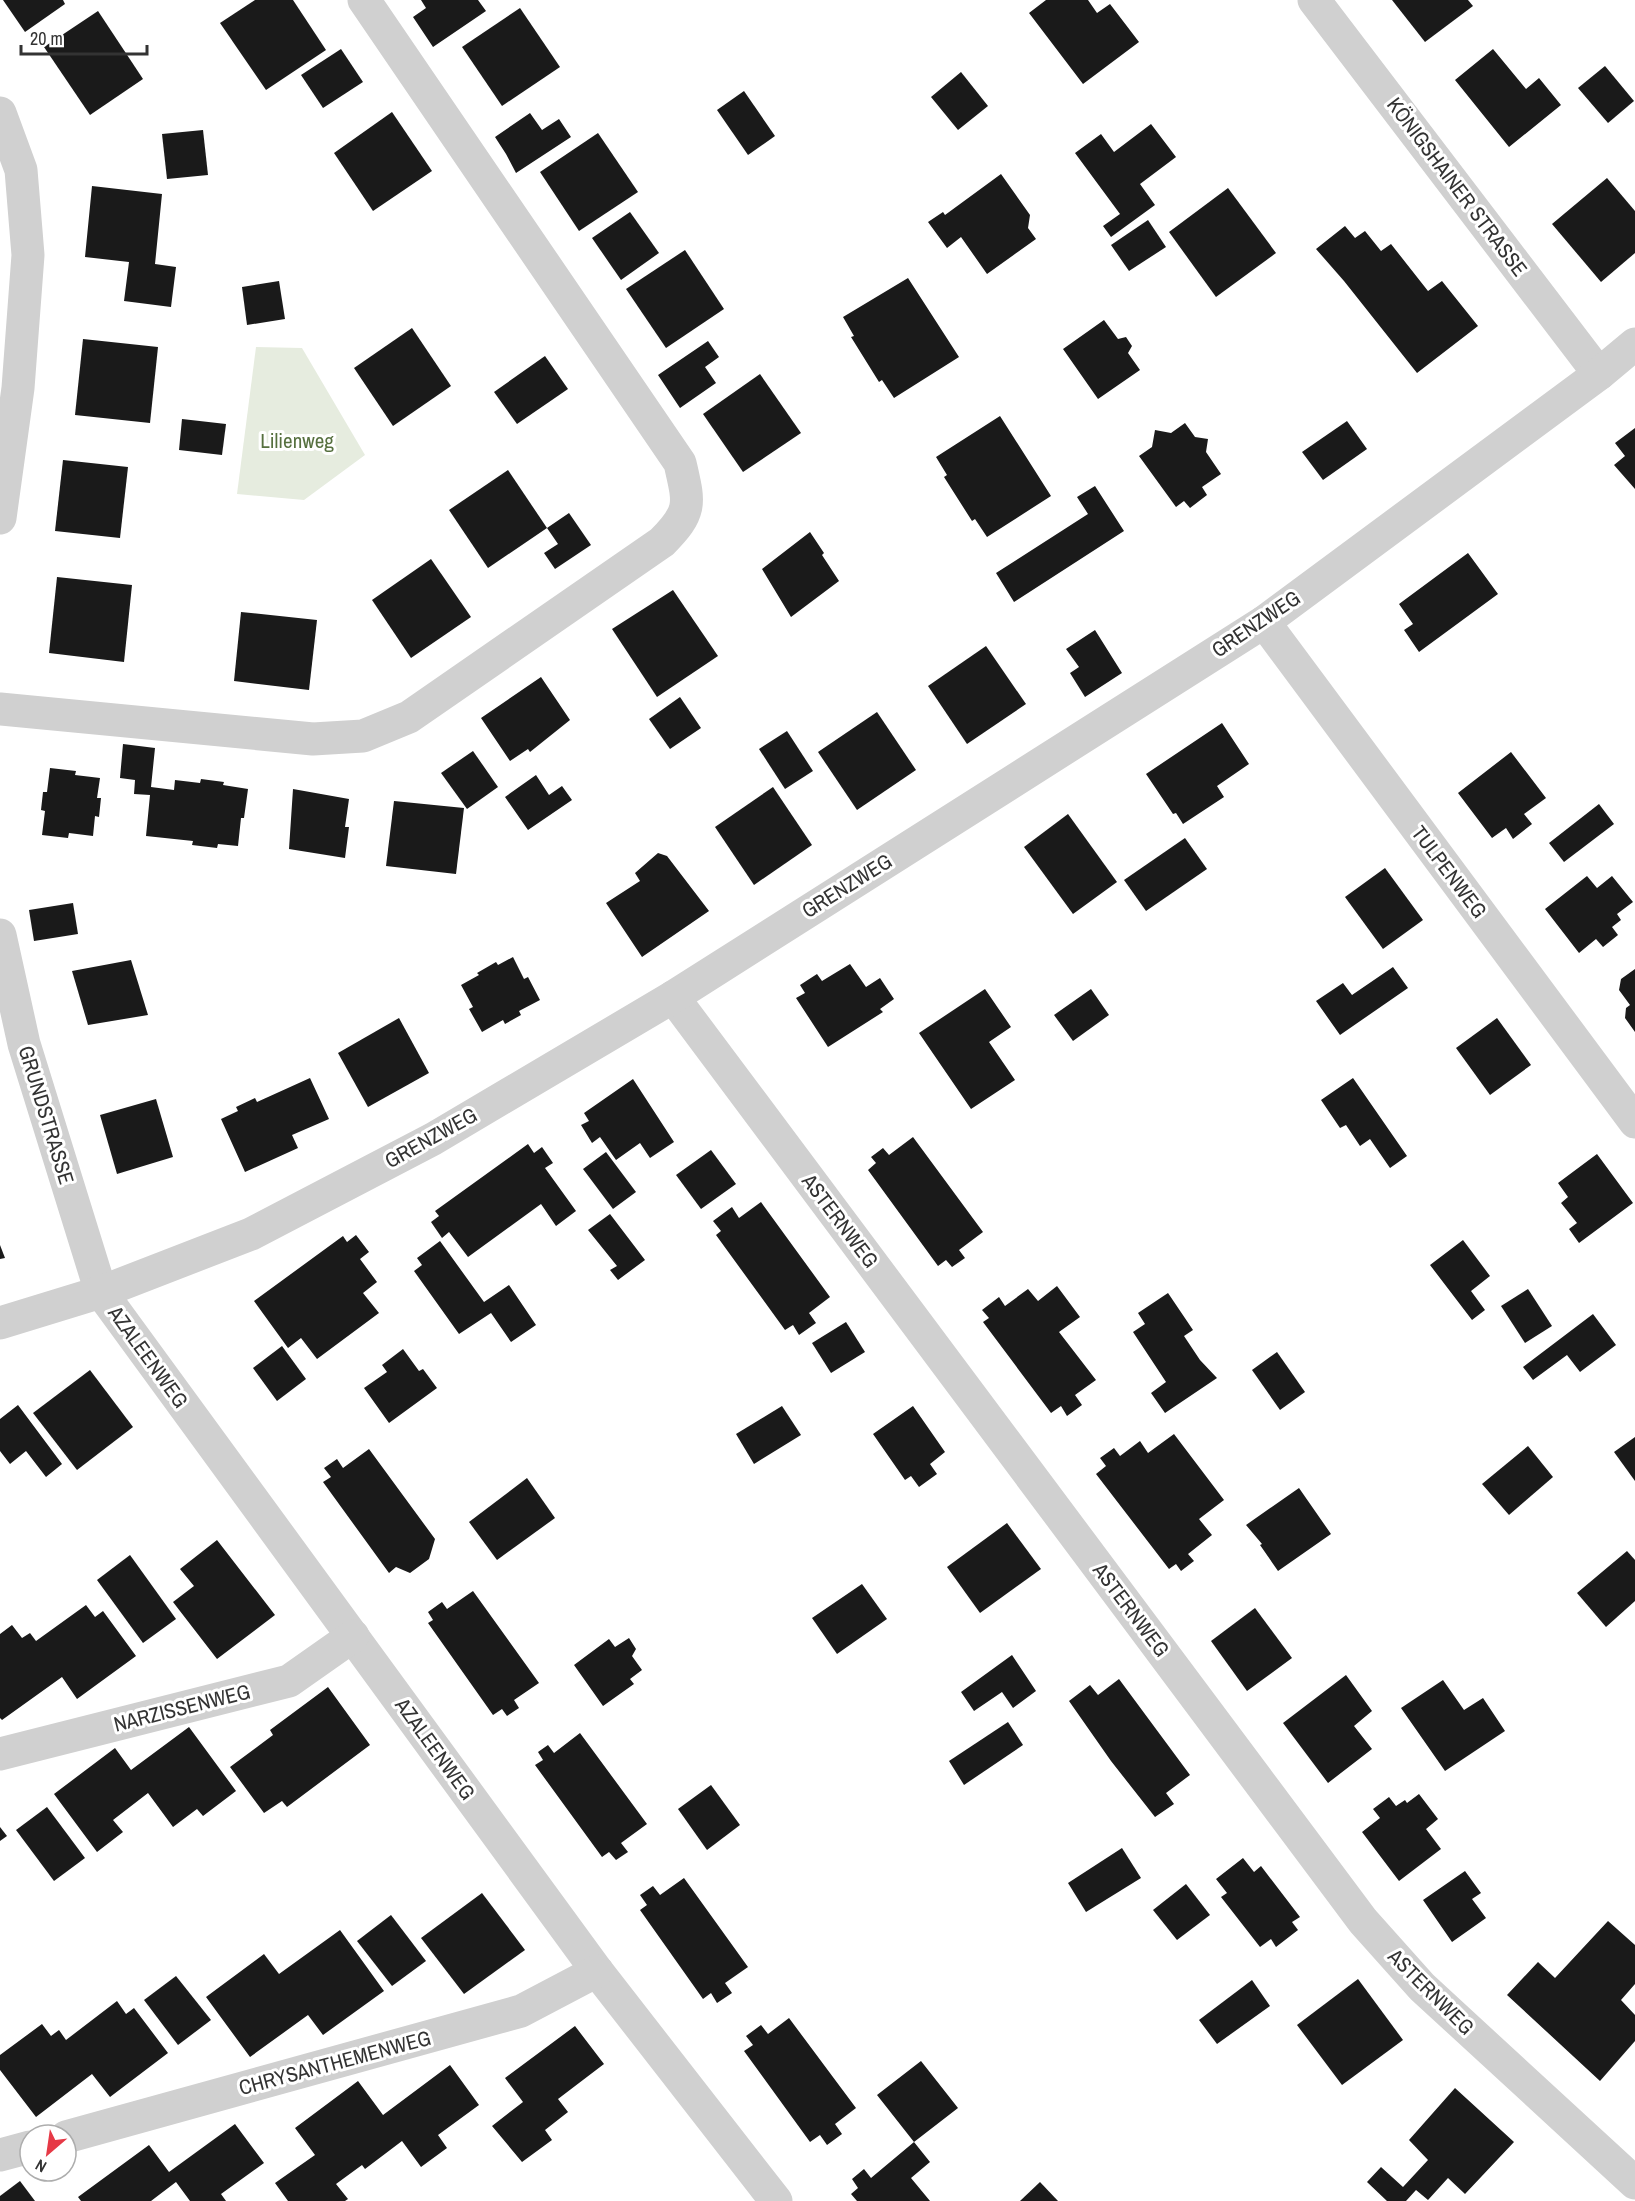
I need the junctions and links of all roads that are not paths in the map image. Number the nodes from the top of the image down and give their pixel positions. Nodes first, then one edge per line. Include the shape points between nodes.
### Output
1 (364, 0) edge
2 (1314, 0) edge
3 (0, 113) edge
4 (1635, 344) edge
5 (1599, 374) junction
6 (0, 518) edge
7 (1264, 622) junction
8 (0, 709) edge
9 (0, 935) edge
10 (673, 997) junction
11 (1635, 1122) edge
12 (101, 1292) junction
13 (0, 1323) edge
14 (353, 1636) junction
15 (0, 1754) edge
16 (597, 1971) junction
17 (78, 2134) edge
18 (18, 2150) edge
19 (0, 2155) edge
20 (1635, 2183) edge
21 (776, 2201) edge

1 - 8 street via 680,463 688,499 680,524 662,542 409,717 363,736 313,739
2 - 5 street, KÖNIGSHAINER STRASSE
3 - 6 street via 21,170 28,255 18,388
4 - 5 street, GRENZWEG
5 - 7 street, GRENZWEG
7 - 10 street, GRENZWEG
7 - 11 street, TULPENWEG
9 - 12 street, GRUNDSTRASSE via 24,1044
10 - 12 street, GRENZWEG via 433,1139 261,1228
10 - 20 street, ASTERNWEG via 1363,1921 1422,1987
12 - 13 street, GRENZWEG
12 - 14 street, AZALEENWEG
14 - 15 street, NARZISSENWEG via 289,1681
14 - 16 street, AZALEENWEG
16 - 17 street, CHRYSANTHEMENWEG via 521,2011
16 - 21 street, AZALEENWEG
18 - 19 street

